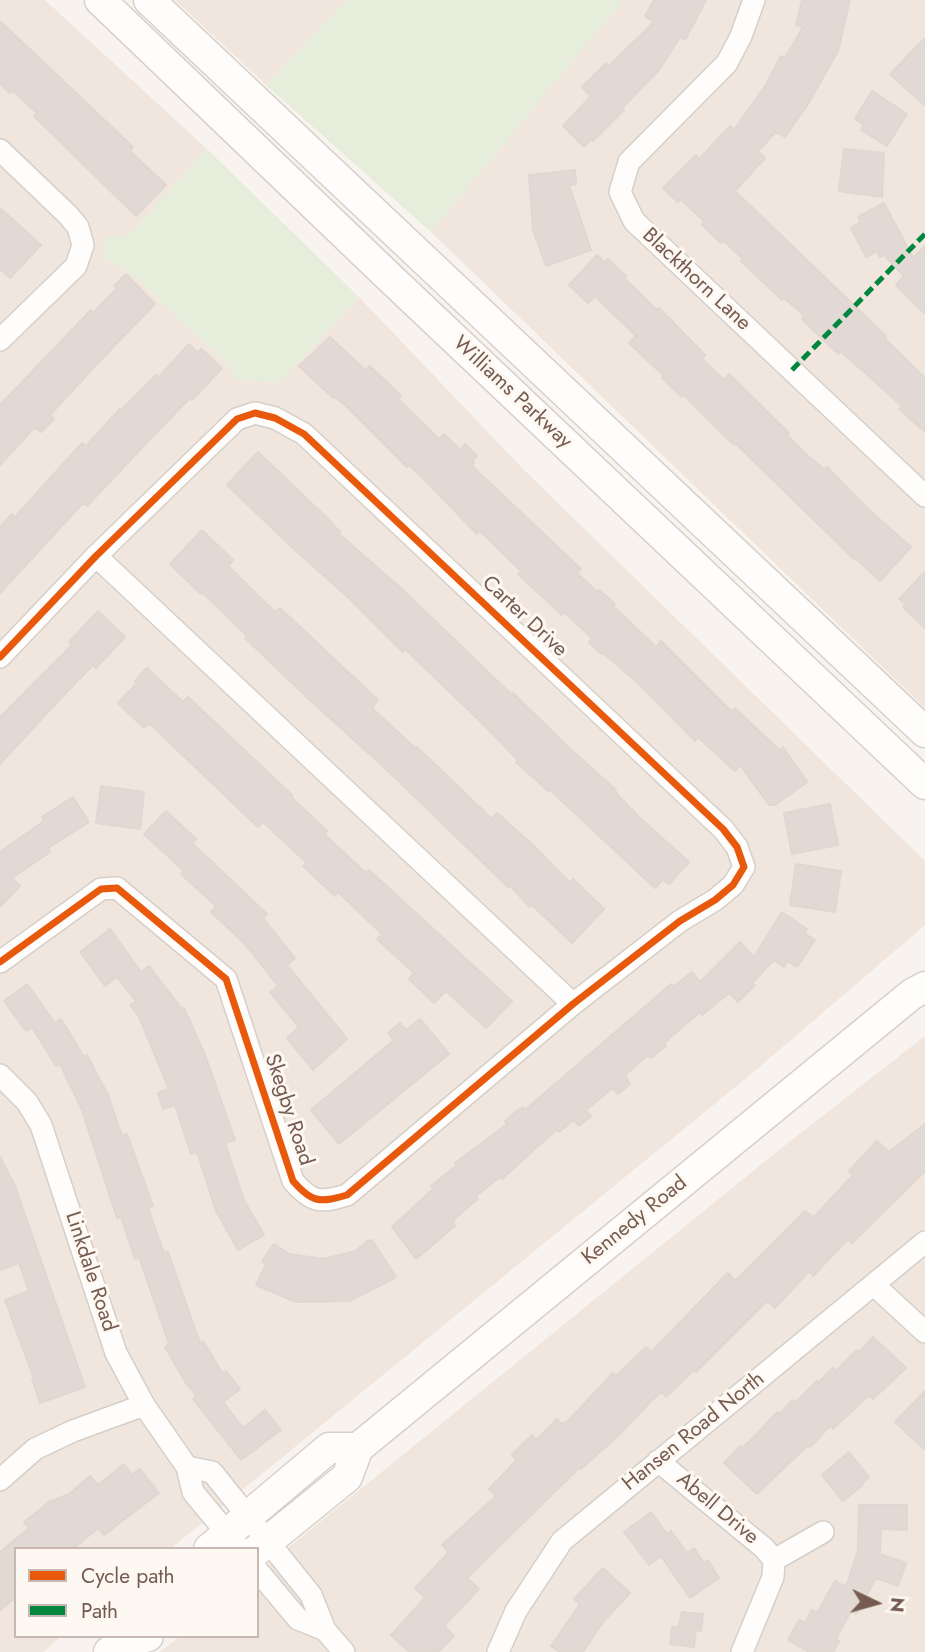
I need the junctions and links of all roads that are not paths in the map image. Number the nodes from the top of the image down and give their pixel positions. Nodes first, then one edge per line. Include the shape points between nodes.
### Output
1 (100, 0) edge
2 (149, 0) edge
3 (754, 0) edge
4 (0, 150) edge
5 (0, 340) edge
6 (925, 496) edge
7 (96, 556) junction
8 (0, 657) edge
9 (925, 732) edge
10 (925, 784) edge
11 (0, 962) edge
12 (921, 985) edge
13 (573, 1004) junction
14 (0, 1075) edge
15 (925, 1242) edge
16 (874, 1285) junction
17 (925, 1332) edge
18 (144, 1405) junction
19 (358, 1448) junction
20 (658, 1461) junction
21 (0, 1480) edge
22 (823, 1532) dead end
23 (231, 1537) edge
24 (263, 1546) edge
25 (774, 1560) junction
26 (259, 1572) edge
27 (325, 1630) junction
28 (140, 1638) edge
29 (116, 1644) edge
30 (344, 1652) edge
31 (498, 1652) edge
32 (742, 1652) edge

1 - 10 main road, Williams Parkway
2 - 9 main road, Williams Parkway
3 - 6 street, Blackthorn Lane via 727,63 629,162 620,192 634,221
4 - 5 street via 68,215 78,227 83,245 76,266
7 - 8 street
7 - 13 street
7 - 13 street, Carter Drive via 237,419 255,413 275,418 314,444 737,847 744,867 733,885
11 - 13 street, Skegby Road via 101,889 117,888 226,979 293,1181 306,1196 327,1201 347,1195
12 - 19 main road, Kennedy Road
14 - 18 street, Linkdale Road via 27,1102 41,1125 117,1353
15 - 16 street, Hansen Road North
16 - 17 street
16 - 20 street, Hansen Road North
18 - 21 street via 35,1449
18 - 23 street, Linkdale Road via 187,1467 212,1472
19 - 23 main road via 329,1448
19 - 24 main road, Kennedy Road via 347,1477
20 - 25 street, Abell Drive
20 - 31 street, Hansen Road North via 562,1541 516,1611
22 - 25 street, Abell Drive
23 - 24 street, Linkdale Road
24 - 27 street, Linkdale Road via 311,1595
25 - 32 street, Abell Drive via 773,1577
26 - 27 street via 298,1619
27 - 30 street
28 - 29 main road

